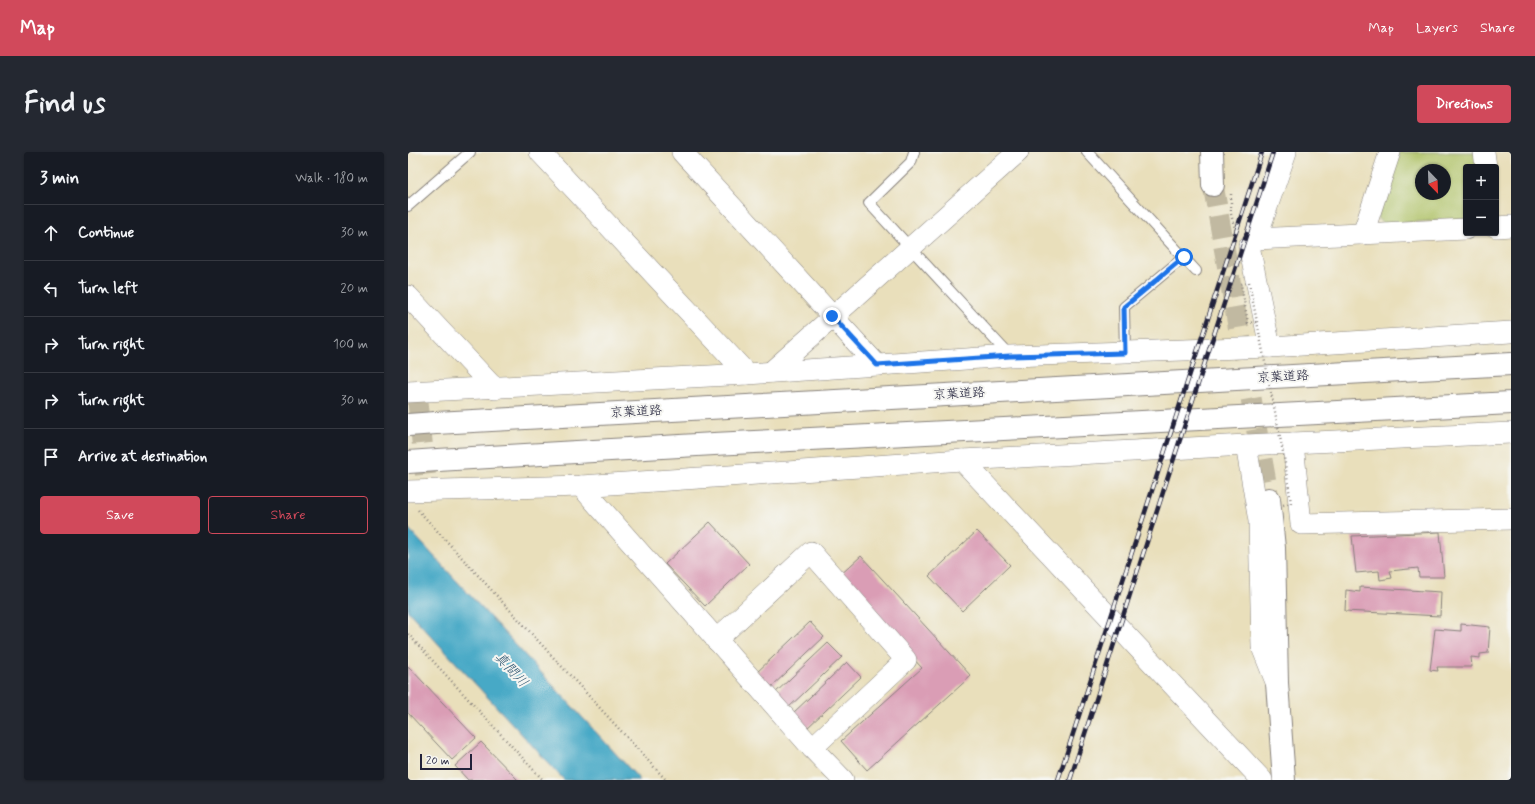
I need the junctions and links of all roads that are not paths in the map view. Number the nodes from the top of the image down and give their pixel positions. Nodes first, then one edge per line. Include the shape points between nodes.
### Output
1 (470, 152) edge
2 (540, 152) edge
3 (682, 152) edge
4 (914, 152) edge
5 (1018, 152) edge
6 (1087, 152) edge
7 (1212, 152) edge
8 (1286, 152) edge
9 (1390, 152) edge
10 (1484, 152) edge
11 (1486, 164) edge
12 (1222, 188) tunnel mouth
13 (408, 206) edge
14 (1463, 229) edge
15 (1363, 234) junction
16 (1246, 237) junction
17 (911, 247) junction
18 (1184, 257) junction
19 (1196, 271) dead end
20 (408, 296) edge
21 (832, 316) junction
22 (1511, 332) edge
23 (1270, 346) junction
24 (1125, 353) junction
25 (1010, 356) junction
26 (1511, 364) edge
27 (877, 365) junction
28 (771, 372) junction
29 (747, 374) junction
30 (495, 388) junction
31 (408, 392) edge
32 (1511, 403) edge
33 (408, 425) edge
34 (1511, 433) edge
35 (1293, 443) junction
36 (1246, 445) junction
37 (962, 460) junction
38 (408, 462) edge
39 (581, 486) junction
40 (411, 498) edge
41 (1276, 502) tunnel mouth
42 (1511, 518) edge
43 (716, 640) junction
44 (1277, 683) junction
45 (812, 748) junction
46 (843, 780) edge
47 (1262, 780) edge
48 (1284, 780) edge

1 - 13 lane
2 - 29 street
3 - 21 street
4 - 17 lane via 911,162 869,203
5 - 17 street
6 - 18 lane
7 - 12 main road
8 - 16 street
9 - 15 street
10 - 11 street
14 - 15 street
15 - 16 street
16 - 23 street
17 - 21 street
17 - 25 lane
18 - 19 lane
18 - 24 lane via 1124,307
20 - 30 street
21 - 27 street
21 - 28 street
22 - 23 street
23 - 24 street
24 - 25 street
25 - 27 street
26 - 33 main road, 京葉道路, bridge
27 - 28 street
28 - 29 street
29 - 30 street
30 - 31 street
32 - 38 main road, bridge
34 - 35 street
35 - 36 street
35 - 42 street via 1300,524
36 - 37 street
36 - 44 street via 1259,521 1262,647
37 - 39 street
37 - 47 street
39 - 40 street
39 - 43 street
41 - 44 main road via 1274,548
43 - 45 street
43 - 45 street via 811,552 906,660
44 - 48 main road
45 - 46 street

